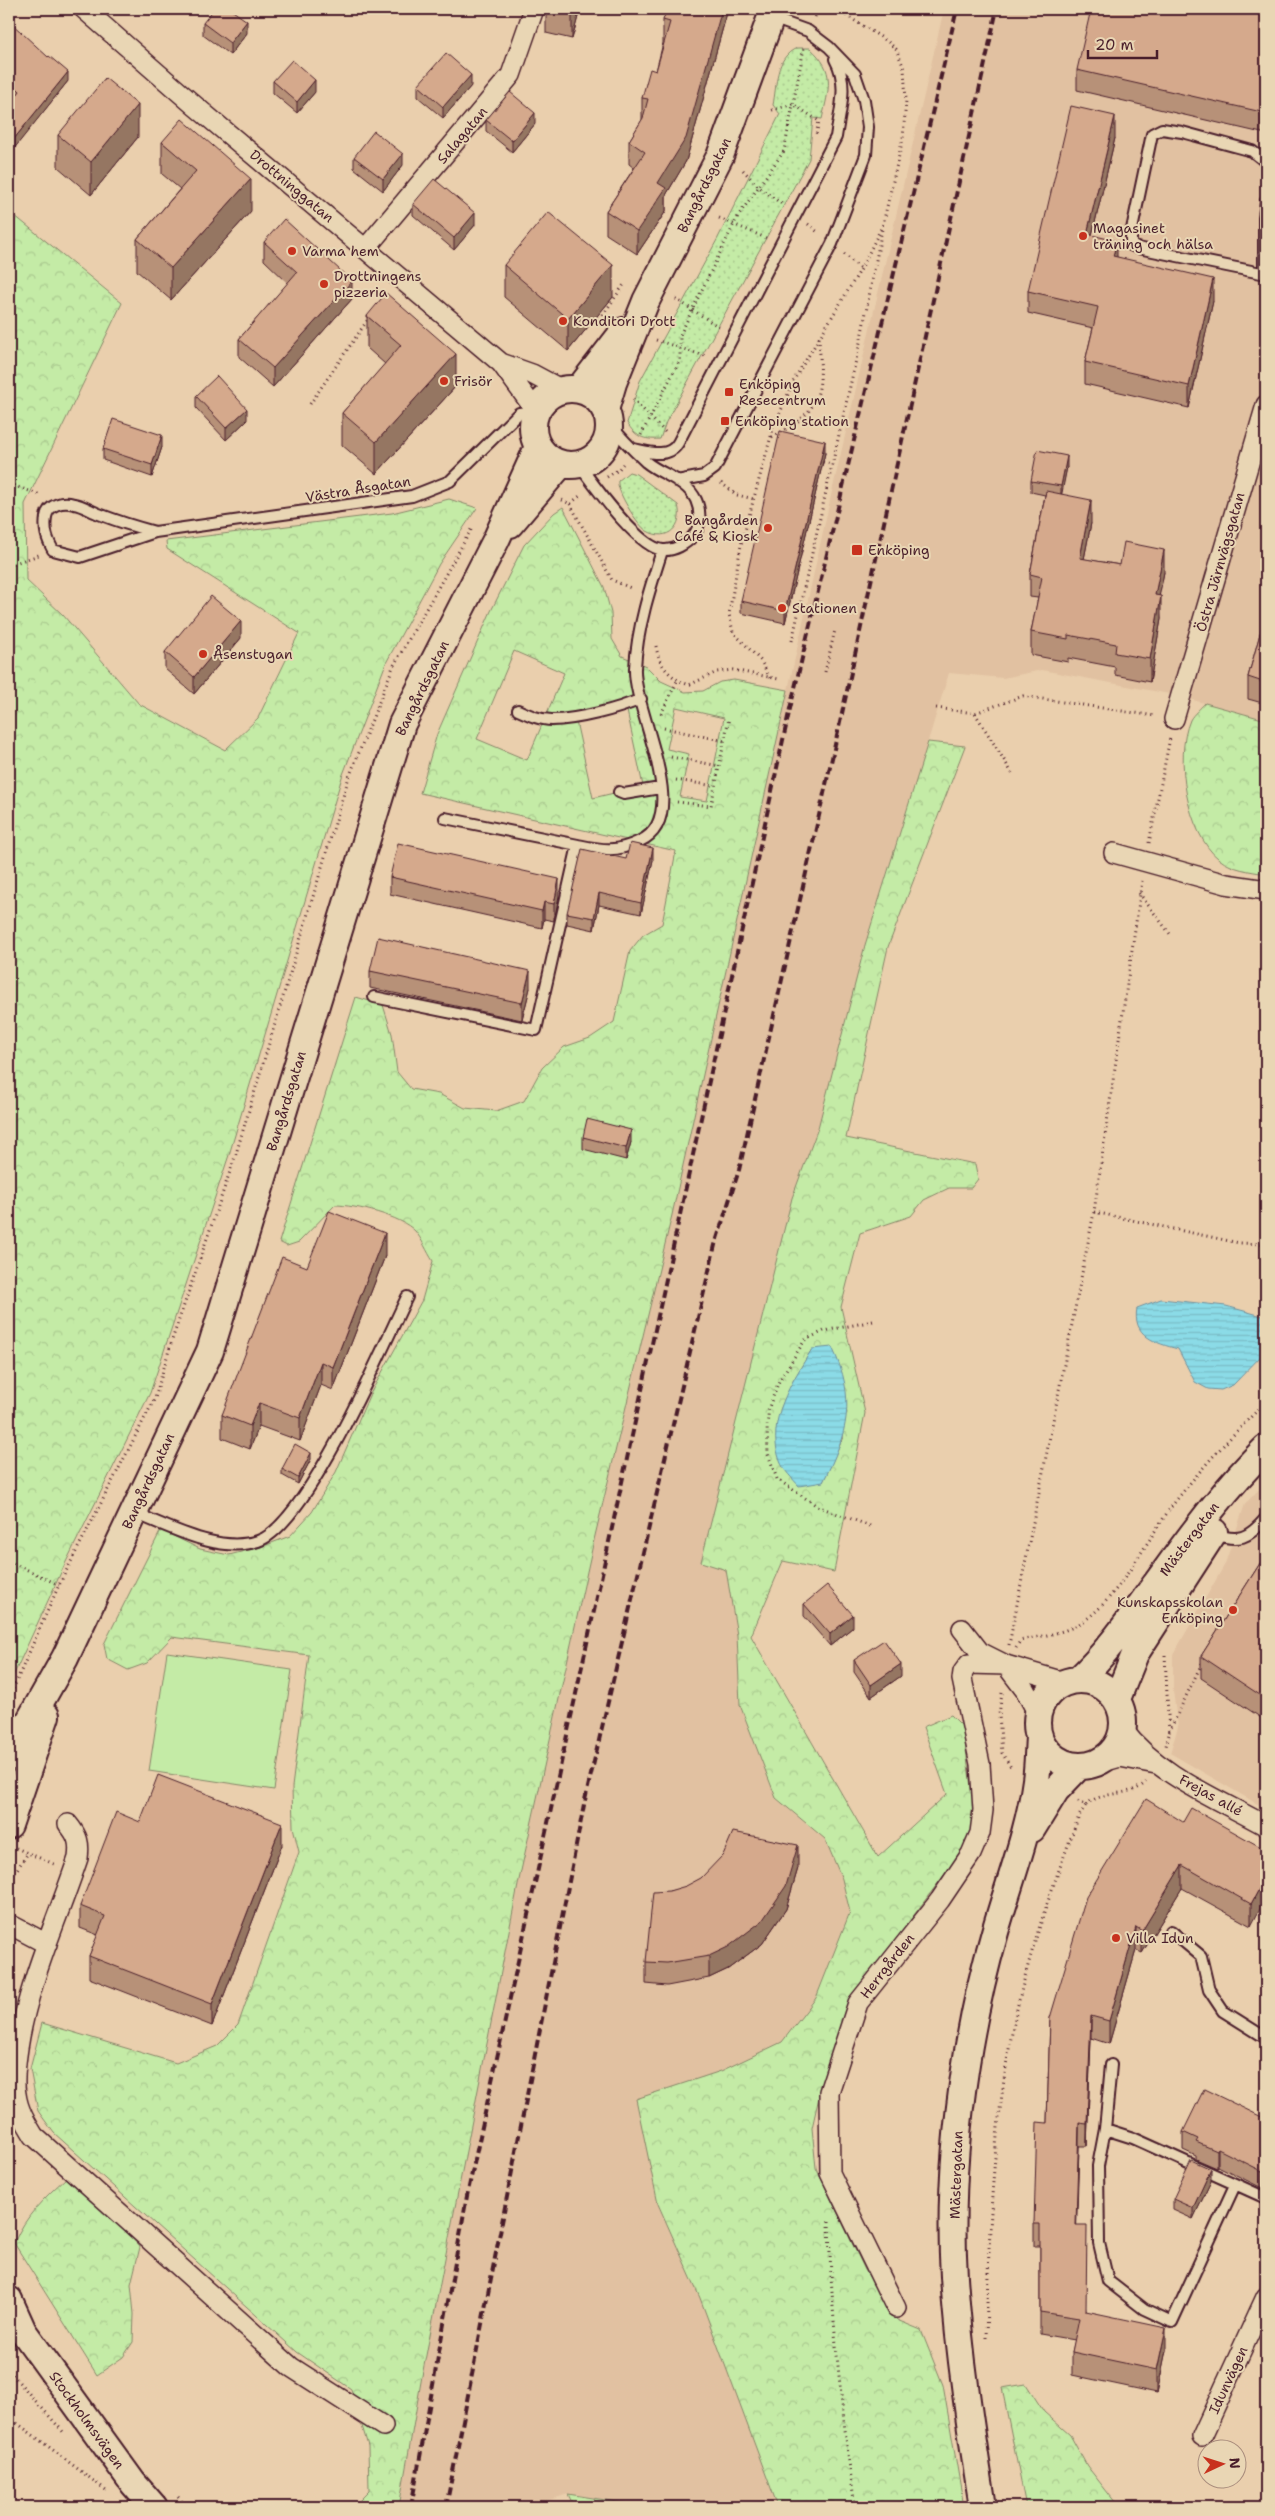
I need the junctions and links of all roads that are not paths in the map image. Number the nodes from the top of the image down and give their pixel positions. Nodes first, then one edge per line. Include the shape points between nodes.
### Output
1 (84, 9) edge
2 (534, 9) edge
3 (772, 13) edge
4 (829, 47) junction
5 (1266, 162) edge
6 (1266, 201) edge
7 (366, 248) junction
8 (1265, 274) edge
9 (646, 301) junction
10 (501, 363) junction
11 (571, 390) junction
12 (1266, 405) edge
13 (536, 411) junction
14 (607, 417) junction
15 (538, 447) junction
16 (634, 449) junction
17 (578, 471) junction
18 (677, 480) junction
19 (155, 532) junction
20 (496, 540) junction
21 (662, 551) junction
22 (641, 699) junction
23 (518, 710) dead end
24 (1174, 719) road end
25 (660, 788) junction
26 (619, 792) dead end
27 (445, 818) dead end
28 (578, 845) junction
29 (1114, 853) dead end
30 (1266, 890) edge
31 (374, 997) dead end
32 (407, 1296) dead end
33 (1266, 1448) edge
34 (1266, 1467) edge
35 (133, 1513) junction
36 (1266, 1518) edge
37 (1212, 1534) junction
38 (962, 1629) dead end
39 (65, 1658) junction
40 (1006, 1665) junction
41 (1071, 1681) junction
42 (1117, 1699) junction
43 (1039, 1726) junction
44 (1123, 1730) junction
45 (9, 1757) edge
46 (1089, 1764) junction
47 (1156, 1764) junction
48 (1046, 1785) junction
49 (68, 1824) dead end
50 (9, 1825) edge
51 (1266, 1826) edge
52 (9, 1924) edge
53 (1171, 1931) dead end
54 (46, 1944) junction
55 (1266, 2038) edge
56 (1111, 2065) dead end
57 (1105, 2129) junction
58 (1236, 2185) junction
59 (1266, 2198) edge
60 (1266, 2297) edge
61 (9, 2300) edge
62 (896, 2308) dead end
63 (16, 2324) edge
64 (383, 2426) dead end
65 (1202, 2436) dead end
66 (154, 2507) edge
67 (982, 2507) edge

1 - 7 street, Drottninggatan
2 - 7 street, Salagatan via 511,75
3 - 4 lane via 808,31
3 - 9 main road, Bangårdsgatan via 720,156
4 - 16 lane via 841,68 844,90 836,137 676,448 662,454
4 - 18 lane via 855,74 864,100 868,127 866,155 832,244 715,468 704,476
5 - 8 lane via 1252,151 1182,132 1162,129 1152,134 1131,234 1132,245 1138,248
6 - 8 lane
7 - 10 street, Drottninggatan
9 - 11 main road, Bangårdsgatan
9 - 14 main road, Bangårdsgatan via 613,382
10 - 11 street, Drottninggatan
10 - 13 street, Drottninggatan
11 - 13 main road via 550,395
11 - 14 main road via 598,399
12 - 24 street, Östra Järnvägsgatan
13 - 15 main road via 533,435
13 - 19 lane, Västra Åsgatan via 519,413 450,481 412,496
14 - 16 lane
14 - 17 main road via 608,436 603,448
15 - 17 main road via 549,459
15 - 20 main road, Bangårdsgatan
16 - 18 lane via 647,462
17 - 20 main road, Bangårdsgatan via 542,489
17 - 21 lane via 641,539
18 - 21 lane via 689,487 697,502 700,516 697,532 688,542
19 - 19 lane, Västra Åsgatan via 127,525 75,504 63,503 47,512 45,525 47,540 53,550 80,556
20 - 35 main road, Bangårdsgatan via 402,724 210,1351
21 - 22 lane via 647,595 635,670
22 - 23 lane via 626,706 552,720 536,718
22 - 25 lane
25 - 26 lane
25 - 28 lane via 662,814 658,826 646,839 608,851
27 - 28 lane
28 - 31 lane via 536,1030
29 - 30 street via 1226,884
32 - 35 lane via 323,1466 281,1527 259,1541 232,1544 204,1539
33 - 41 main road, Mästergatan via 1199,1523 1097,1662
34 - 37 main road, Mästergatan
35 - 39 main road, Bangårdsgatan
36 - 37 lane via 1254,1532 1244,1537 1231,1540
37 - 42 main road, Mästergatan via 1135,1654
38 - 40 street via 980,1652
39 - 45 main road, Bangårdsgatan
39 - 50 main road, Bangårdsgatan
40 - 41 street
40 - 43 street via 1025,1690
40 - 62 street, Herrgården via 969,1664 963,1672 980,1764 983,1810 980,1833 971,1854 940,1900 858,2003 830,2092 830,2173
41 - 42 main road via 1100,1684
41 - 43 main road, Mästergatan via 1047,1695
42 - 44 main road via 1124,1716
43 - 46 main road via 1047,1750 1058,1760
43 - 48 main road, Mästergatan
44 - 46 main road via 1119,1744 1110,1755
44 - 47 street, Frejas allé via 1134,1745
46 - 47 street, Frejas allé via 1120,1757
46 - 48 main road
47 - 51 street, Frejas allé
48 - 67 main road, Mästergatan via 1020,1849 978,1999 965,2070 955,2173 954,2276 962,2364
49 - 54 street via 77,1834 80,1846 74,1872
52 - 54 street
53 - 55 lane via 1201,1956 1209,1990 1223,2011
54 - 64 street via 21,2027 15,2071 21,2115 34,2136 291,2367
56 - 57 lane
57 - 58 lane via 1133,2138
57 - 58 lane via 1098,2166 1099,2243 1108,2280 1144,2309 1172,2322
58 - 59 lane
60 - 65 street, Idunvägen
61 - 63 main road, Stockholmsvägen
63 - 66 main road, Stockholmsvägen

